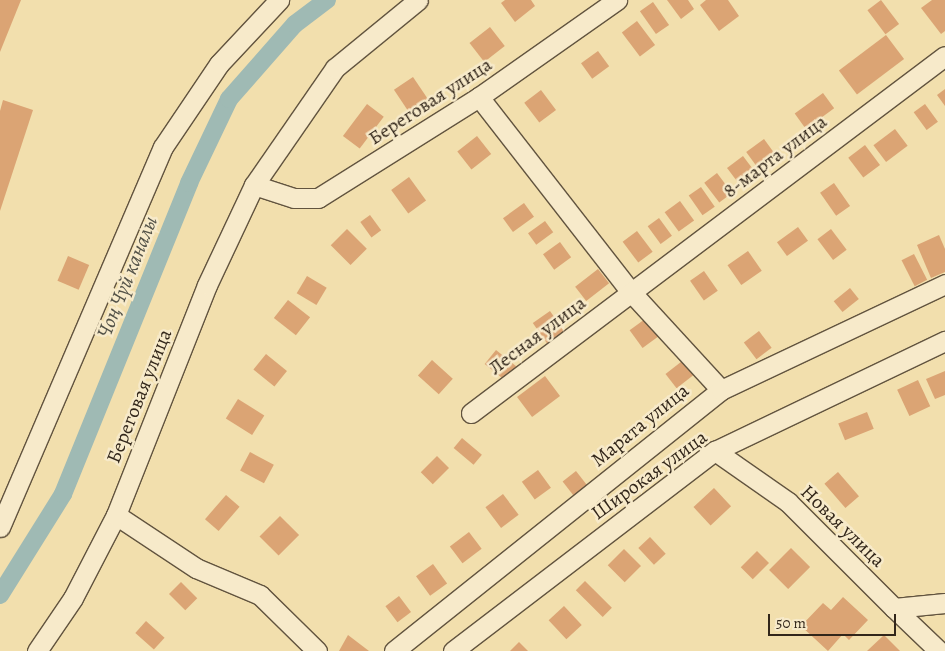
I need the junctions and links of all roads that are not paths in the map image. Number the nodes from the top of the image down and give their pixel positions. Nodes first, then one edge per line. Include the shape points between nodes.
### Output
1 (279, 0) edge
2 (418, 0) edge
3 (617, 0) edge
4 (945, 56) edge
5 (479, 97) junction
6 (254, 185) junction
7 (945, 284) edge
8 (631, 292) junction
9 (945, 341) edge
10 (720, 390) junction
11 (471, 414) dead end
12 (714, 451) junction
13 (116, 515) junction
14 (0, 527) edge
15 (945, 604) edge
16 (894, 608) junction
17 (37, 651) edge
18 (317, 651) edge
19 (394, 651) edge
20 (453, 651) edge
21 (939, 651) edge

1 - 14 street via 219,64 163,147
2 - 6 street, Береговая улица via 335,68
3 - 5 street, Береговая улица
4 - 8 street, 8-марта улица
5 - 6 street, Береговая улица via 318,198 294,198
5 - 8 street
6 - 13 street, Береговая улица via 207,285
7 - 10 street, Марата улица
8 - 10 street
8 - 11 street, Лесная улица
9 - 12 street, Широкая улица
10 - 19 street, Марата улица
12 - 16 street, Новая улица via 788,502
12 - 20 street, Широкая улица
13 - 17 street, Береговая улица via 73,598
13 - 18 street via 138,526 196,568 260,595
15 - 16 street
16 - 21 street, Новая улица

